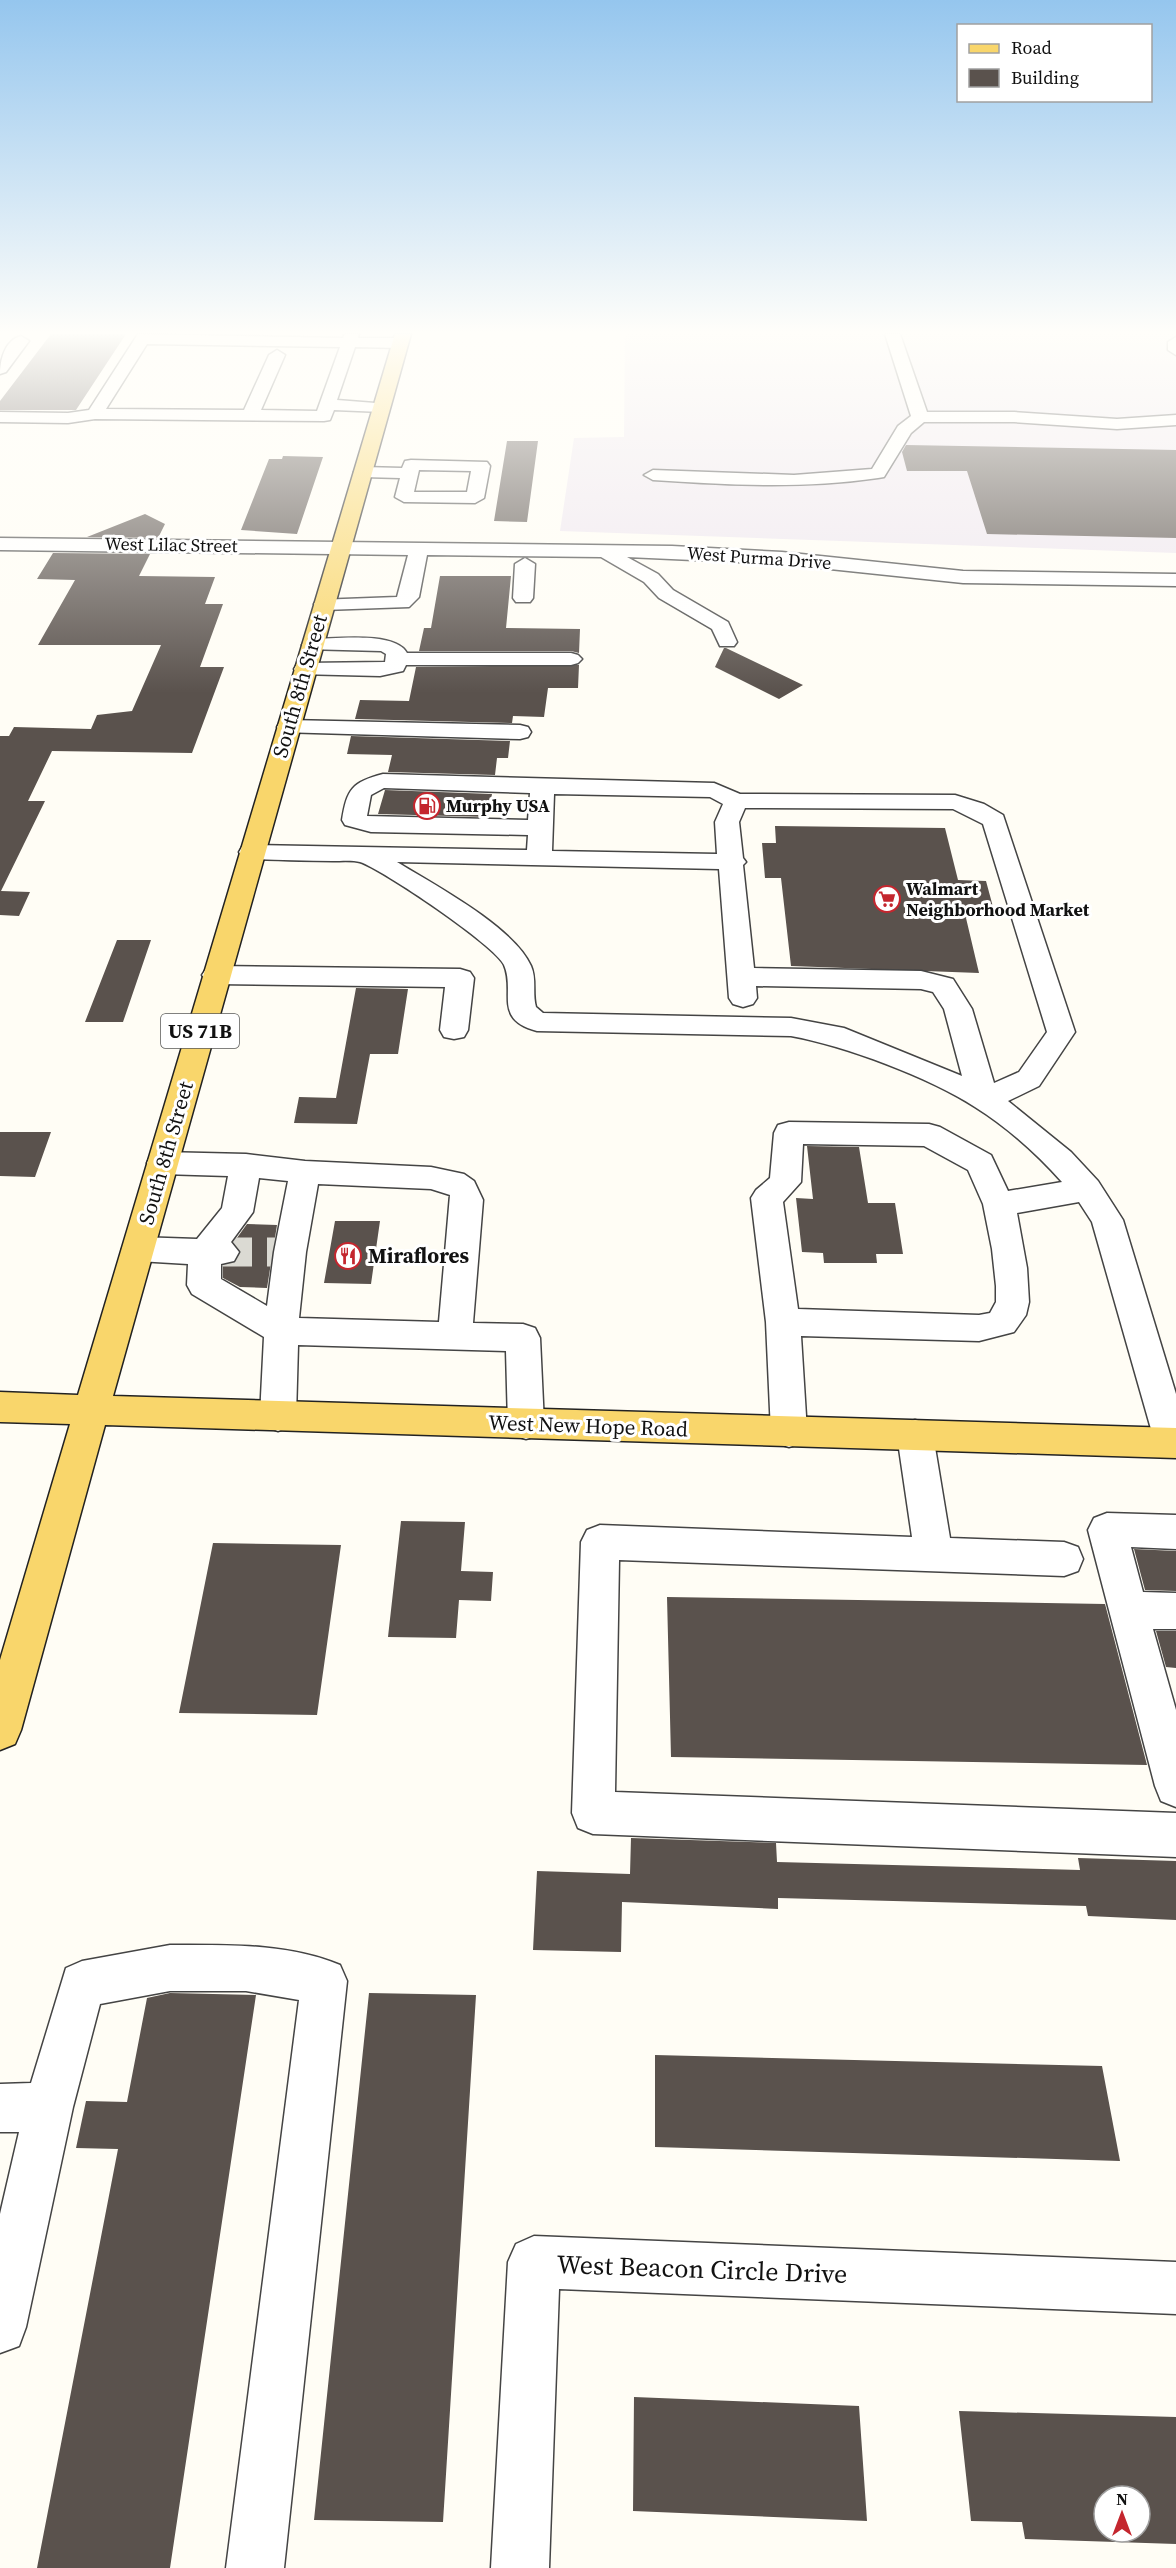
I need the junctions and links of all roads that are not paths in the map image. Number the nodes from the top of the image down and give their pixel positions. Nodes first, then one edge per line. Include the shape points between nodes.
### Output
1 (368, 454) edge
2 (890, 454) edge
3 (363, 472) junction
4 (410, 473) dead end
5 (653, 476) dead end
6 (0, 544) edge
7 (341, 547) junction
8 (608, 551) junction
9 (418, 556) junction
10 (526, 557) junction
11 (1176, 580) edge
12 (524, 597) dead end
13 (324, 604) junction
14 (727, 642) dead end
15 (309, 657) junction
16 (571, 659) dead end
17 (288, 727) junction
18 (520, 732) dead end
19 (542, 787) junction
20 (736, 801) junction
21 (409, 825) junction
22 (541, 828) junction
23 (251, 852) junction
24 (363, 853) junction
25 (404, 854) junction
26 (539, 858) junction
27 (733, 862) junction
28 (216, 975) junction
29 (741, 977) junction
30 (744, 1025) junction
31 (454, 1030) dead end
32 (985, 1099) junction
33 (162, 1163) junction
34 (246, 1165) junction
35 (305, 1172) junction
36 (1088, 1189) junction
37 (999, 1204) junction
38 (138, 1250) junction
39 (214, 1252) junction
40 (783, 1322) junction
41 (281, 1331) junction
42 (456, 1334) junction
43 (0, 1407) edge
44 (92, 1411) junction
45 (278, 1416) junction
46 (526, 1424) junction
47 (789, 1432) junction
48 (915, 1435) junction
49 (1174, 1443) edge
50 (1176, 1532) edge
51 (934, 1556) junction
52 (1064, 1558) dead end
53 (1129, 1610) junction
54 (1176, 1611) edge
55 (8, 1674) edge
56 (0, 1730) edge
57 (1176, 1786) edge
58 (1176, 1835) edge
59 (0, 2108) edge
60 (49, 2108) junction
61 (1176, 2288) edge
62 (0, 2327) edge
63 (255, 2568) edge
64 (520, 2568) edge

1 - 3 main road, South 8th Street / US 71B
2 - 5 street via 878,473 837,480
3 - 4 street
3 - 7 main road, South 8th Street / US 71B
6 - 7 street, West Lilac Street
7 - 9 street
7 - 13 main road, South 8th Street / US 71B
8 - 10 street, West Purma Drive
8 - 11 street, West Purma Drive via 782,558 963,577
8 - 14 street via 651,578 666,594 721,626
9 - 10 street, West Purma Drive
9 - 13 street via 409,597 402,603
10 - 12 street
13 - 15 main road, South 8th Street / US 71B
15 - 16 street via 388,669 396,659
15 - 17 main road, South 8th Street / US 71B
17 - 18 street
17 - 23 main road, South 8th Street / US 71B
19 - 20 street via 714,790
19 - 21 street via 383,782 366,786 358,793 354,820 371,825
19 - 22 street
20 - 27 street via 727,822
20 - 32 street via 955,802 994,820 1060,1032 1029,1079
21 - 22 street
21 - 25 street
22 - 26 street
23 - 24 street
23 - 28 main road, South 8th Street / US 71B
24 - 25 street
24 - 30 street via 490,935 513,957 522,975 519,1003 524,1015 537,1022
25 - 26 street
26 - 27 street
27 - 29 street
28 - 31 street via 460,978
28 - 33 main road, South 8th Street / US 71B
29 - 30 street
29 - 32 street via 921,980 943,985 958,1009
30 - 32 street via 790,1027 834,1035
32 - 36 street via 1024,1128
33 - 34 street
33 - 38 main road, South 8th Street / US 71B
34 - 35 street
34 - 39 street via 237,1212
35 - 41 street via 284,1252
35 - 42 street via 431,1178 453,1182 463,1189 466,1200
36 - 37 street
36 - 49 street via 1107,1220
37 - 40 street via 1014,1291 1012,1312 1002,1323 979,1328
37 - 40 street via 980,1163 929,1135 789,1133 785,1182 767,1198
38 - 39 street
38 - 44 main road, South 8th Street / US 71B
39 - 41 street via 204,1285
40 - 47 street
41 - 42 street
41 - 45 street
42 - 46 street via 524,1338
43 - 44 main road, West New Hope Road
44 - 45 main road, West New Hope Road
44 - 55 main road, South 8th Street / US 71B
45 - 46 main road, West New Hope Road
46 - 47 main road, West New Hope Road
47 - 48 main road, West New Hope Road
48 - 49 main road, West New Hope Road
48 - 51 street
50 - 53 street via 1107,1530
51 - 52 street
51 - 58 street via 600,1542 593,1813
53 - 54 street
53 - 57 street
55 - 56 main road, South 8th Street / US 71B
59 - 60 street
60 - 62 street
60 - 63 street via 82,1984 170,1968 246,1968 324,1982
61 - 64 street, West Beacon Circle Drive via 534,2262

